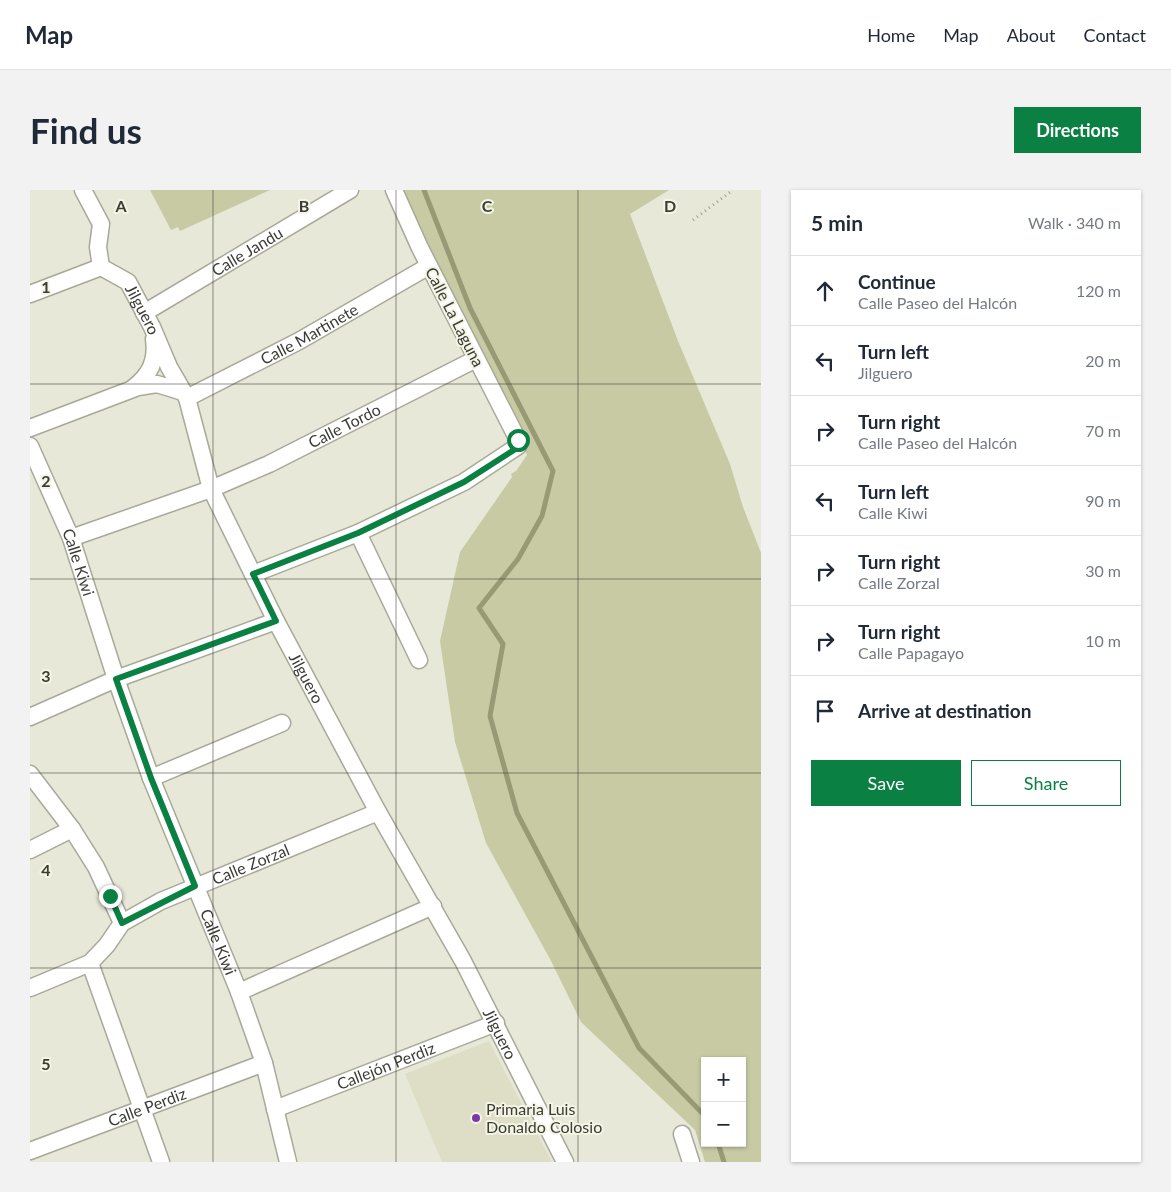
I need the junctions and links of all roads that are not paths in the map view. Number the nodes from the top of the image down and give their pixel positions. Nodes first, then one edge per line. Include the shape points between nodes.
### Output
1 (83, 190) edge
2 (350, 190) edge
3 (394, 190) edge
4 (101, 266) junction
5 (429, 266) junction
6 (30, 294) edge
7 (144, 312) junction
8 (152, 327) junction
9 (476, 359) junction
10 (132, 390) junction
11 (185, 395) junction
12 (30, 428) edge
13 (30, 446) edge
14 (211, 489) junction
15 (358, 533) junction
16 (71, 538) junction
17 (253, 574) junction
18 (276, 621) junction
19 (418, 660) dead end
20 (116, 679) junction
21 (30, 717) edge
22 (282, 724) dead end
23 (30, 774) edge
24 (151, 778) junction
25 (378, 812) junction
26 (72, 829) junction
27 (30, 850) edge
28 (195, 886) junction
29 (433, 906) junction
30 (122, 923) junction
31 (90, 963) junction
32 (30, 988) edge
33 (239, 992) junction
34 (496, 1023) junction
35 (264, 1063) junction
36 (142, 1109) junction
37 (275, 1109) junction
38 (682, 1134) dead end
39 (30, 1151) edge
40 (161, 1162) edge
41 (288, 1162) edge
42 (565, 1162) edge
43 (691, 1162) edge

1 - 4 street via 100,224 98,247
2 - 7 street, Calle Jandu
3 - 5 street, Calle La Laguna
4 - 6 street
4 - 7 street, Jilguero via 128,282
5 - 9 street, Calle La Laguna
5 - 11 street, Calle Martinete via 299,341
7 - 8 street, Jilguero
8 - 10 street via 156,352 147,378
8 - 11 street, Jilguero
9 - 14 street, Calle Tordo via 269,464
9 - 15 street, Calle La Laguna via 518,444 517,448 464,482
10 - 11 street via 158,384
10 - 12 street
11 - 14 street, Jilguero
13 - 16 street, Calle Kiwi
14 - 16 street, Calle Tordo
14 - 17 street, Jilguero
15 - 17 street
15 - 19 street
16 - 20 street, Calle Kiwi
17 - 18 street, Jilguero
18 - 20 street
18 - 25 street, Jilguero
20 - 21 street
20 - 24 street, Calle Kiwi
22 - 24 street
23 - 26 street
24 - 28 street, Calle Kiwi
25 - 28 street, Calle Zorzal
25 - 29 street, Jilguero
26 - 27 street
26 - 30 street via 96,867
28 - 30 street, Calle Zorzal
28 - 33 street, Calle Kiwi
29 - 33 street
29 - 34 street, Jilguero
30 - 31 street, Calle Zorzal
31 - 32 street, Calle Zorzal
31 - 36 street
33 - 35 street, Calle Kiwi
34 - 37 street, Callejón Perdiz
34 - 42 street, Jilguero
35 - 36 street, Calle Perdiz
35 - 37 street, Calle Kiwi
36 - 39 street, Calle Perdiz
36 - 40 street
37 - 41 street, Calle Kiwi
38 - 43 street

